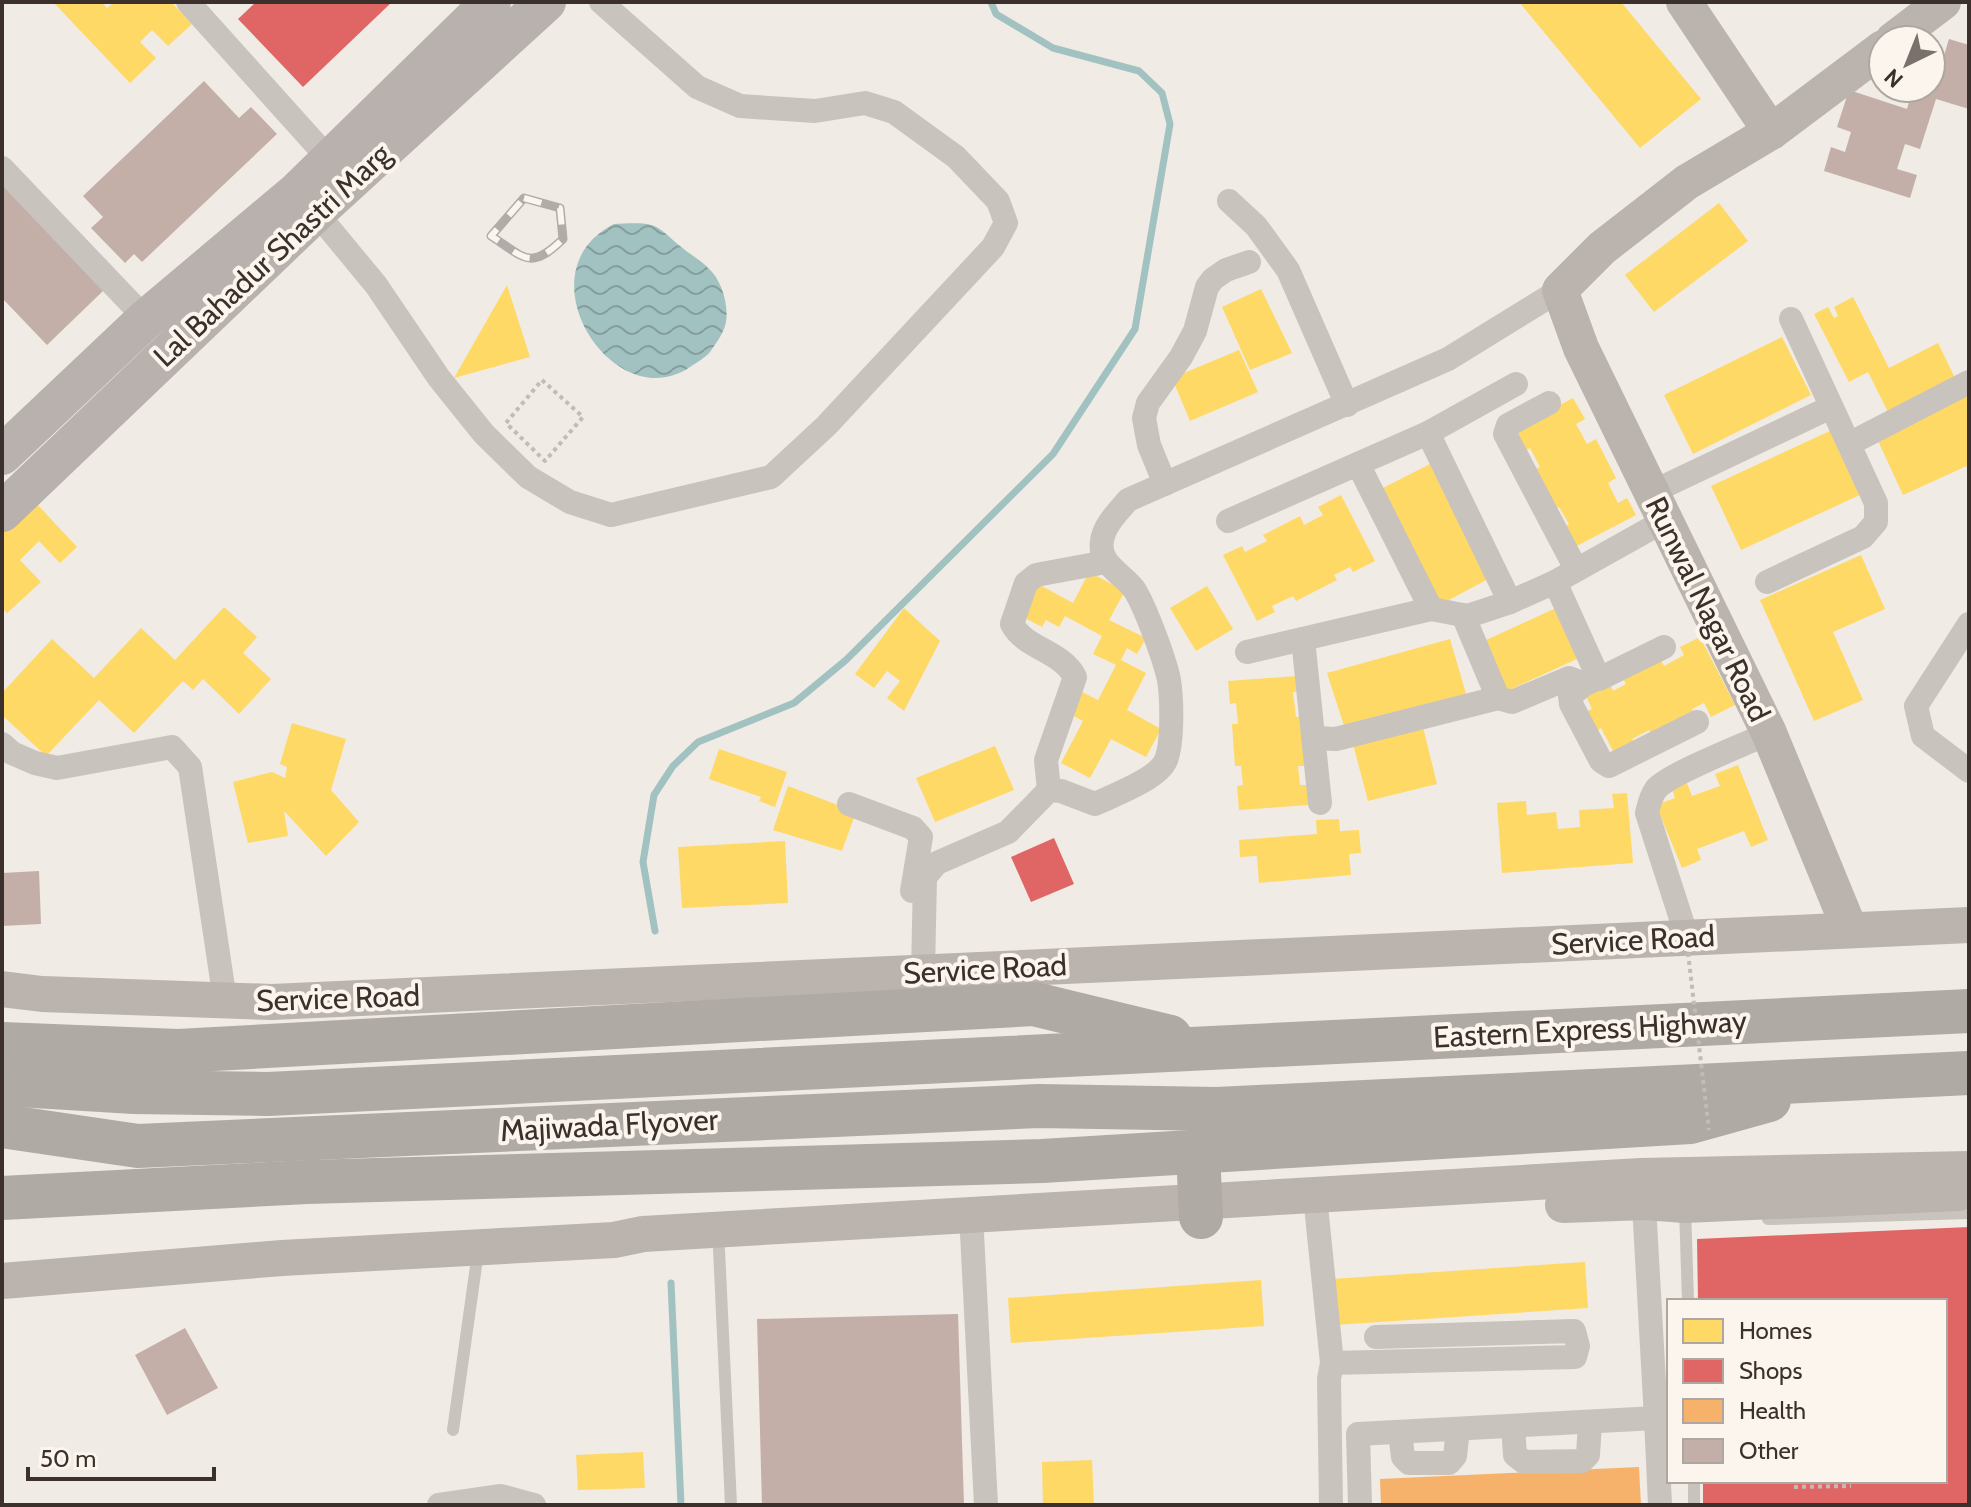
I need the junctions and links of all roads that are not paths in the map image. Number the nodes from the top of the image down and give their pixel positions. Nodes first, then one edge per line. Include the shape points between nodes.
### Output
1 (188, 2) edge
2 (491, 2) edge
3 (546, 2) edge
4 (601, 2) edge
5 (1684, 2) edge
6 (1943, 2) edge
7 (1914, 24) edge
8 (1867, 60) edge
9 (1771, 132) junction
10 (330, 160) junction
11 (2, 168) edge
12 (1229, 201) dead end
13 (307, 202) junction
14 (1249, 262) dead end
15 (1560, 290) junction
16 (146, 319) junction
17 (1791, 319) dead end
18 (1969, 382) edge
19 (1516, 384) dead end
20 (1549, 403) dead end
21 (1347, 405) junction
22 (1831, 407) junction
23 (1428, 433) junction
24 (1849, 444) junction
25 (2, 455) edge
26 (1358, 464) junction
27 (1165, 484) junction
28 (1657, 507) junction
29 (2, 512) edge
30 (1228, 521) dead end
31 (1106, 562) junction
32 (1565, 576) junction
33 (1767, 582) dead end
34 (1510, 602) junction
35 (1431, 609) junction
36 (1463, 615) junction
37 (1969, 624) edge
38 (1303, 639) junction
39 (1664, 647) dead end
40 (1247, 652) dead end
41 (1592, 681) junction
42 (1498, 698) junction
43 (1697, 722) dead end
44 (1769, 733) junction
45 (1314, 738) junction
46 (2, 744) edge
47 (1969, 771) edge
48 (1049, 790) junction
49 (1320, 803) dead end
50 (849, 804) dead end
51 (1969, 925) edge
52 (1850, 930) junction
53 (1688, 945) junction
54 (914, 972) junction
55 (2, 989) edge
56 (225, 1000) junction
57 (1969, 1011) edge
58 (2, 1044) edge
59 (1212, 1048) junction
60 (1969, 1073) edge
61 (2, 1084) edge
62 (2, 1126) edge
63 (1213, 1137) junction
64 (138, 1146) junction
65 (2, 1150) edge
66 (1969, 1169) edge
67 (1643, 1189) junction
68 (1969, 1193) edge
69 (2, 1198) edge
70 (1315, 1204) junction
71 (1213, 1208) junction
72 (1713, 1208) junction
73 (1969, 1213) edge
74 (1750, 1220) dead end
75 (972, 1223) junction
76 (614, 1240) junction
77 (479, 1249) junction
78 (719, 1249) junction
79 (2, 1281) edge
80 (1689, 1299) edge
81 (1376, 1337) dead end
82 (1332, 1363) junction
83 (1656, 1418) junction
84 (1590, 1423) junction
85 (1513, 1426) junction
86 (1458, 1429) junction
87 (453, 1430) dead end
88 (1400, 1432) junction
89 (1694, 1483) edge
90 (439, 1505) edge
91 (534, 1505) edge
92 (731, 1505) edge
93 (986, 1505) edge
94 (1331, 1505) edge
95 (1360, 1505) edge
96 (1660, 1505) edge
97 (1694, 1505) edge

1 - 10 street
2 - 10 main road, Lal Bahadur Shastri Marg
3 - 13 main road, Lal Bahadur Shastri Marg
4 - 13 street via 697,87 740,106 815,111 865,103 894,112 956,157 998,201 1006,223 993,247 826,426 771,477 611,515 570,502 528,477 484,434 376,285
5 - 9 street
6 - 7 street
8 - 9 street
9 - 15 street via 1687,182 1602,248
10 - 13 main road, Lal Bahadur Shastri Marg
11 - 16 street
12 - 21 street via 1256,226 1288,270
13 - 16 main road, Lal Bahadur Shastri Marg
13 - 29 main road, Lal Bahadur Shastri Marg
14 - 27 street via 1226,270 1207,287 1195,331 1148,403 1144,418 1149,445
15 - 21 street via 1448,359
15 - 28 street, Runwal Nagar Road via 1581,348
16 - 25 main road, Lal Bahadur Shastri Marg
17 - 22 street
18 - 24 street
19 - 23 street
20 - 32 street via 1508,425 1505,434
21 - 27 street
22 - 24 street
22 - 28 street
23 - 26 street
23 - 34 street
24 - 33 street via 1876,503 1876,522 1863,537
26 - 30 street
26 - 35 street
27 - 31 street via 1128,500 1109,523 1101,542
28 - 32 street
28 - 44 street, Runwal Nagar Road
31 - 48 street via 1036,575 1026,583 1012,624 1017,633 1070,666 1075,677 1046,760
31 - 48 street via 1133,588 1169,680 1165,762 1141,782 1095,804
32 - 34 street
32 - 41 street
34 - 36 street
35 - 36 street
35 - 38 street
36 - 42 street
37 - 47 street via 1916,706 1923,736
38 - 40 street
38 - 45 street
39 - 41 street
41 - 42 street via 1569,678 1512,702
41 - 43 street via 1570,696 1571,704 1601,761 1609,766
42 - 45 street via 1336,739
44 - 52 street, Runwal Nagar Road
44 - 53 street via 1672,778 1650,800 1647,813
45 - 49 street
46 - 56 street via 12,753 57,768 172,747 190,767
48 - 54 street via 1008,832 937,863 925,877
50 - 54 street via 913,828 921,837 908,912
51 - 52 street, Service Road
52 - 53 street, Service Road
53 - 54 street, Service Road
54 - 56 street, Service Road
55 - 56 street, Service Road
57 - 59 highway, Eastern Express Highway
58 - 59 highway via 178,1051 1034,1004
59 - 61 highway, Majiwada Flyover via 268,1094
60 - 63 highway, Eastern Express Highway via 1849,1079
62 - 64 highway, Majiwada Flyover
63 - 64 highway, Majiwada Flyover via 1039,1106
63 - 69 highway via 1042,1161 307,1182
63 - 71 highway
64 - 65 highway
66 - 67 street
67 - 70 street
67 - 72 street
67 - 83 street
68 - 72 street
70 - 71 street
70 - 82 street
71 - 75 street
72 - 80 lane
73 - 74 lane
75 - 76 street via 643,1234
75 - 78 street
75 - 93 street
76 - 77 street
76 - 78 street via 643,1253
77 - 79 street via 282,1258
77 - 87 lane
78 - 92 lane
81 - 82 street via 1574,1331 1578,1346 1575,1357
82 - 94 street
83 - 84 street
83 - 96 street
84 - 85 street
84 - 85 street via 1588,1455 1582,1461 1524,1462 1515,1455
85 - 86 street
86 - 88 street
86 - 88 street via 1455,1456 1449,1463 1409,1463 1403,1457
88 - 95 street via 1358,1434
89 - 97 lane
90 - 91 street via 501,1496

